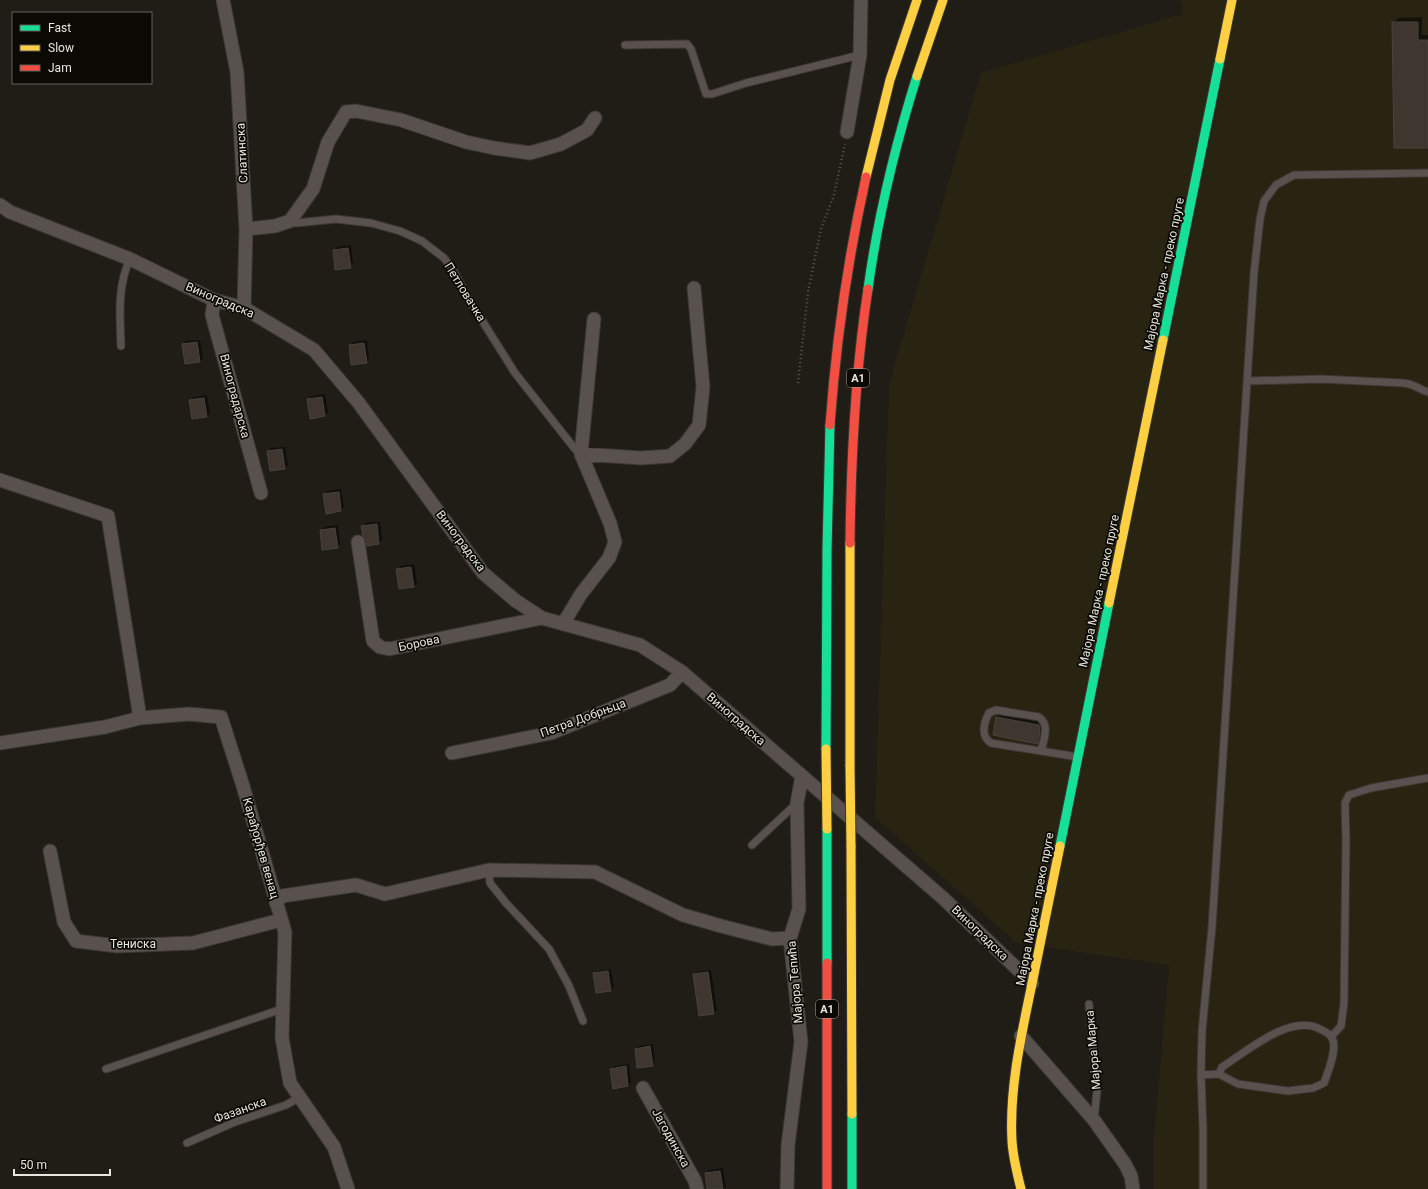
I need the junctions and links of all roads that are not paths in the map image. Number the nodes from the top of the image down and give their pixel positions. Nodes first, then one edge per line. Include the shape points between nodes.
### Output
1 (223, 0) edge
2 (861, 0) edge
3 (917, 0) edge
4 (943, 0) edge
5 (1232, 0) edge
6 (625, 45) dead end
7 (860, 55) junction
8 (595, 118) dead end
9 (848, 132) road end
10 (1428, 173) edge
11 (0, 205) edge
12 (290, 221) junction
13 (246, 229) junction
14 (130, 259) junction
15 (694, 288) dead end
16 (214, 300) junction
17 (244, 308) junction
18 (594, 319) dead end
19 (121, 346) dead end
20 (1247, 381) junction
21 (1428, 392) edge
22 (581, 454) junction
23 (0, 480) edge
24 (261, 492) dead end
25 (358, 542) dead end
26 (542, 618) junction
27 (563, 624) junction
28 (682, 672) junction
29 (140, 718) junction
30 (0, 743) edge
31 (1042, 751) junction
32 (452, 753) dead end
33 (1078, 758) junction
34 (802, 776) junction
35 (1428, 778) edge
36 (797, 803) junction
37 (752, 845) dead end
38 (50, 851) dead end
39 (489, 870) junction
40 (276, 903) junction
41 (281, 920) junction
42 (790, 938) junction
43 (1032, 983) junction
44 (1089, 1004) dead end
45 (282, 1009) junction
46 (583, 1021) dead end
47 (1021, 1036) junction
48 (1331, 1037) junction
49 (106, 1069) dead end
50 (1219, 1074) junction
51 (1201, 1075) junction
52 (643, 1088) dead end
53 (300, 1097) junction
54 (1094, 1120) junction
55 (187, 1143) dead end
56 (348, 1189) edge
57 (697, 1189) edge
58 (787, 1189) edge
59 (827, 1189) edge
60 (852, 1189) edge
61 (1021, 1189) edge
62 (1132, 1189) edge
63 (1203, 1189) edge

1 - 13 street, Слатинска via 237,72
2 - 7 street
3 - 59 main road, A1, bridge via 885,100 868,167 848,270 830,431 826,561
4 - 60 main road, A1, bridge via 911,97 888,182 873,252 855,418 850,522
5 - 33 main road, Мајора Марка - преко пруге
6 - 7 lane via 687,44 692,49 706,94
7 - 9 street
8 - 12 street via 587,130 561,144 530,153 466,142 402,120 356,111 346,112 328,142 313,189
10 - 20 lane via 1294,175 1276,185 1264,201 1260,219
11 - 14 street, Виноградска via 10,212
12 - 13 street, Петловачка via 275,226
12 - 22 lane, Петловачка via 296,223 336,219 371,223 400,231 422,241 444,258 454,270 468,298 515,373
13 - 17 street, Слатинска
14 - 16 street, Виноградска
14 - 19 lane via 125,269 120,300
15 - 22 street via 703,387 699,425 685,444 670,456 641,458
16 - 17 street, Виноградска
16 - 24 street, Виноградарска via 212,315
17 - 26 street, Виноградска via 314,350 358,402 483,573 516,601
18 - 22 street, Петловачка
20 - 21 lane via 1321,379 1403,383 1412,384
20 - 51 lane
22 - 27 street, Петловачка via 610,523 615,542 610,558 581,594
23 - 29 street via 108,516
25 - 26 street, Борова via 373,641 380,647 389,649
26 - 27 street, Виноградска
27 - 28 street, Виноградска via 640,646
28 - 32 street, Петра Добрњца via 670,685 551,733
28 - 34 street, Виноградска
29 - 30 street, Карађорђев венац via 105,727
29 - 40 street, Карађорђев венац via 189,714 221,717
31 - 31 lane via 1046,728 1039,717 996,710 989,713 984,727 988,741
31 - 33 lane
33 - 43 main road, Мајора Марка - преко пруге
34 - 36 street, Мајора Тепића
34 - 43 street, Виноградска via 943,898
35 - 48 lane via 1371,788 1349,795 1345,803 1344,1003 1341,1026
36 - 37 lane
36 - 42 street, Мајора Тепића via 799,909
38 - 41 street, Тениска via 64,922 76,941 117,946 193,943
39 - 40 street via 385,894 356,885 282,896
39 - 42 street via 595,872 683,915 772,939
39 - 46 lane via 490,883 549,949 569,986
40 - 41 street, Карађорђев венац
41 - 45 street, Карађорђев венац via 285,932
42 - 58 street, Мајора Тепића via 801,1042 788,1145
43 - 47 main road, Мајора Марка - преко пруге
44 - 54 lane, Мајора Марка via 1097,1091
45 - 49 lane
45 - 53 street, Карађорђев венац via 282,1038 290,1083
47 - 54 street, Мајора Марка
47 - 61 main road, Мајора Марка - преко пруге via 1012,1110 1012,1141
48 - 50 lane via 1312,1025 1297,1025 1272,1034 1222,1067
48 - 50 lane via 1334,1046 1324,1083 1313,1088 1288,1091 1238,1084
50 - 51 lane
51 - 63 lane
52 - 57 street, Јагодинска
53 - 55 lane, Фазанска via 286,1105 235,1122
53 - 56 street, Карађорђев венац via 334,1147
54 - 62 street, Мајора Марка via 1125,1164 1131,1176

